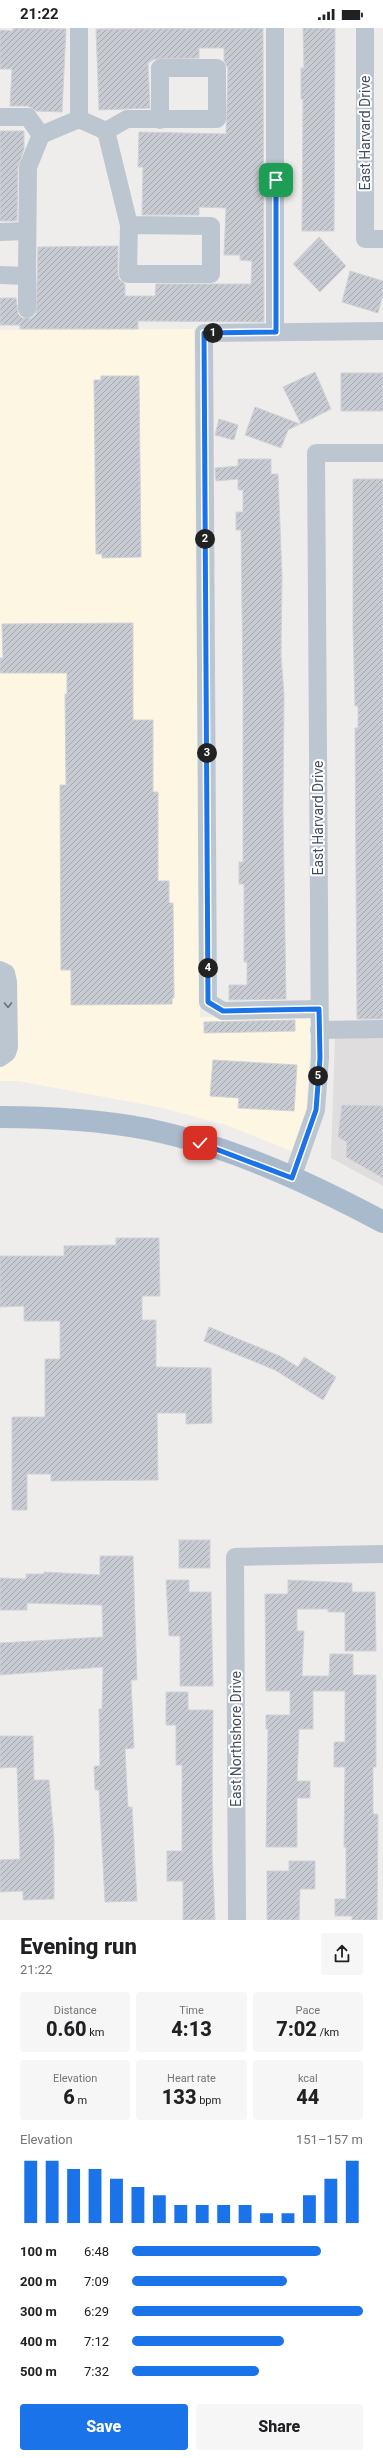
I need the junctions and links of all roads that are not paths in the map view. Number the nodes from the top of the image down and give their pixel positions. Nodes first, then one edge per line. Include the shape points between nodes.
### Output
1 (79, 28) edge
2 (276, 28) edge
3 (365, 28) edge
4 (0, 117) edge
5 (79, 119) junction
6 (160, 120) dead end
7 (106, 131) junction
8 (41, 134) junction
9 (129, 225) junction
10 (27, 231) junction
11 (0, 232) edge
12 (374, 239) edge
13 (0, 275) edge
14 (27, 276) junction
15 (26, 309) dead end
16 (383, 331) edge
17 (276, 332) junction
18 (383, 453) edge
19 (0, 970) edge
20 (319, 1009) junction
21 (383, 1029) edge
22 (319, 1030) junction
23 (0, 1058) edge
24 (0, 1117) edge
25 (292, 1178) junction
26 (383, 1222) edge
27 (383, 1554) edge
28 (237, 1920) edge

1 - 5 street
2 - 17 street
3 - 12 street, East Harvard Drive
4 - 8 street via 28,117
5 - 7 street
5 - 8 street
6 - 7 street via 127,119
7 - 9 street
8 - 10 street via 28,167
9 - 9 street via 128,274 212,274 212,226
10 - 11 street
10 - 14 street
13 - 14 street
14 - 15 street
16 - 17 street
17 - 20 street via 204,333 208,1002 223,1011
18 - 20 street, East Harvard Drive via 316,453
19 -> 23 street via 6,973 8,982 9,1047 7,1053
20 - 22 street, East Harvard Drive
21 - 22 street
22 - 25 street, East Harvard Drive via 316,1110
24 - 25 main road via 55,1118 147,1129 200,1143
25 - 26 main road
27 - 28 street, East Northshore Drive via 235,1557

